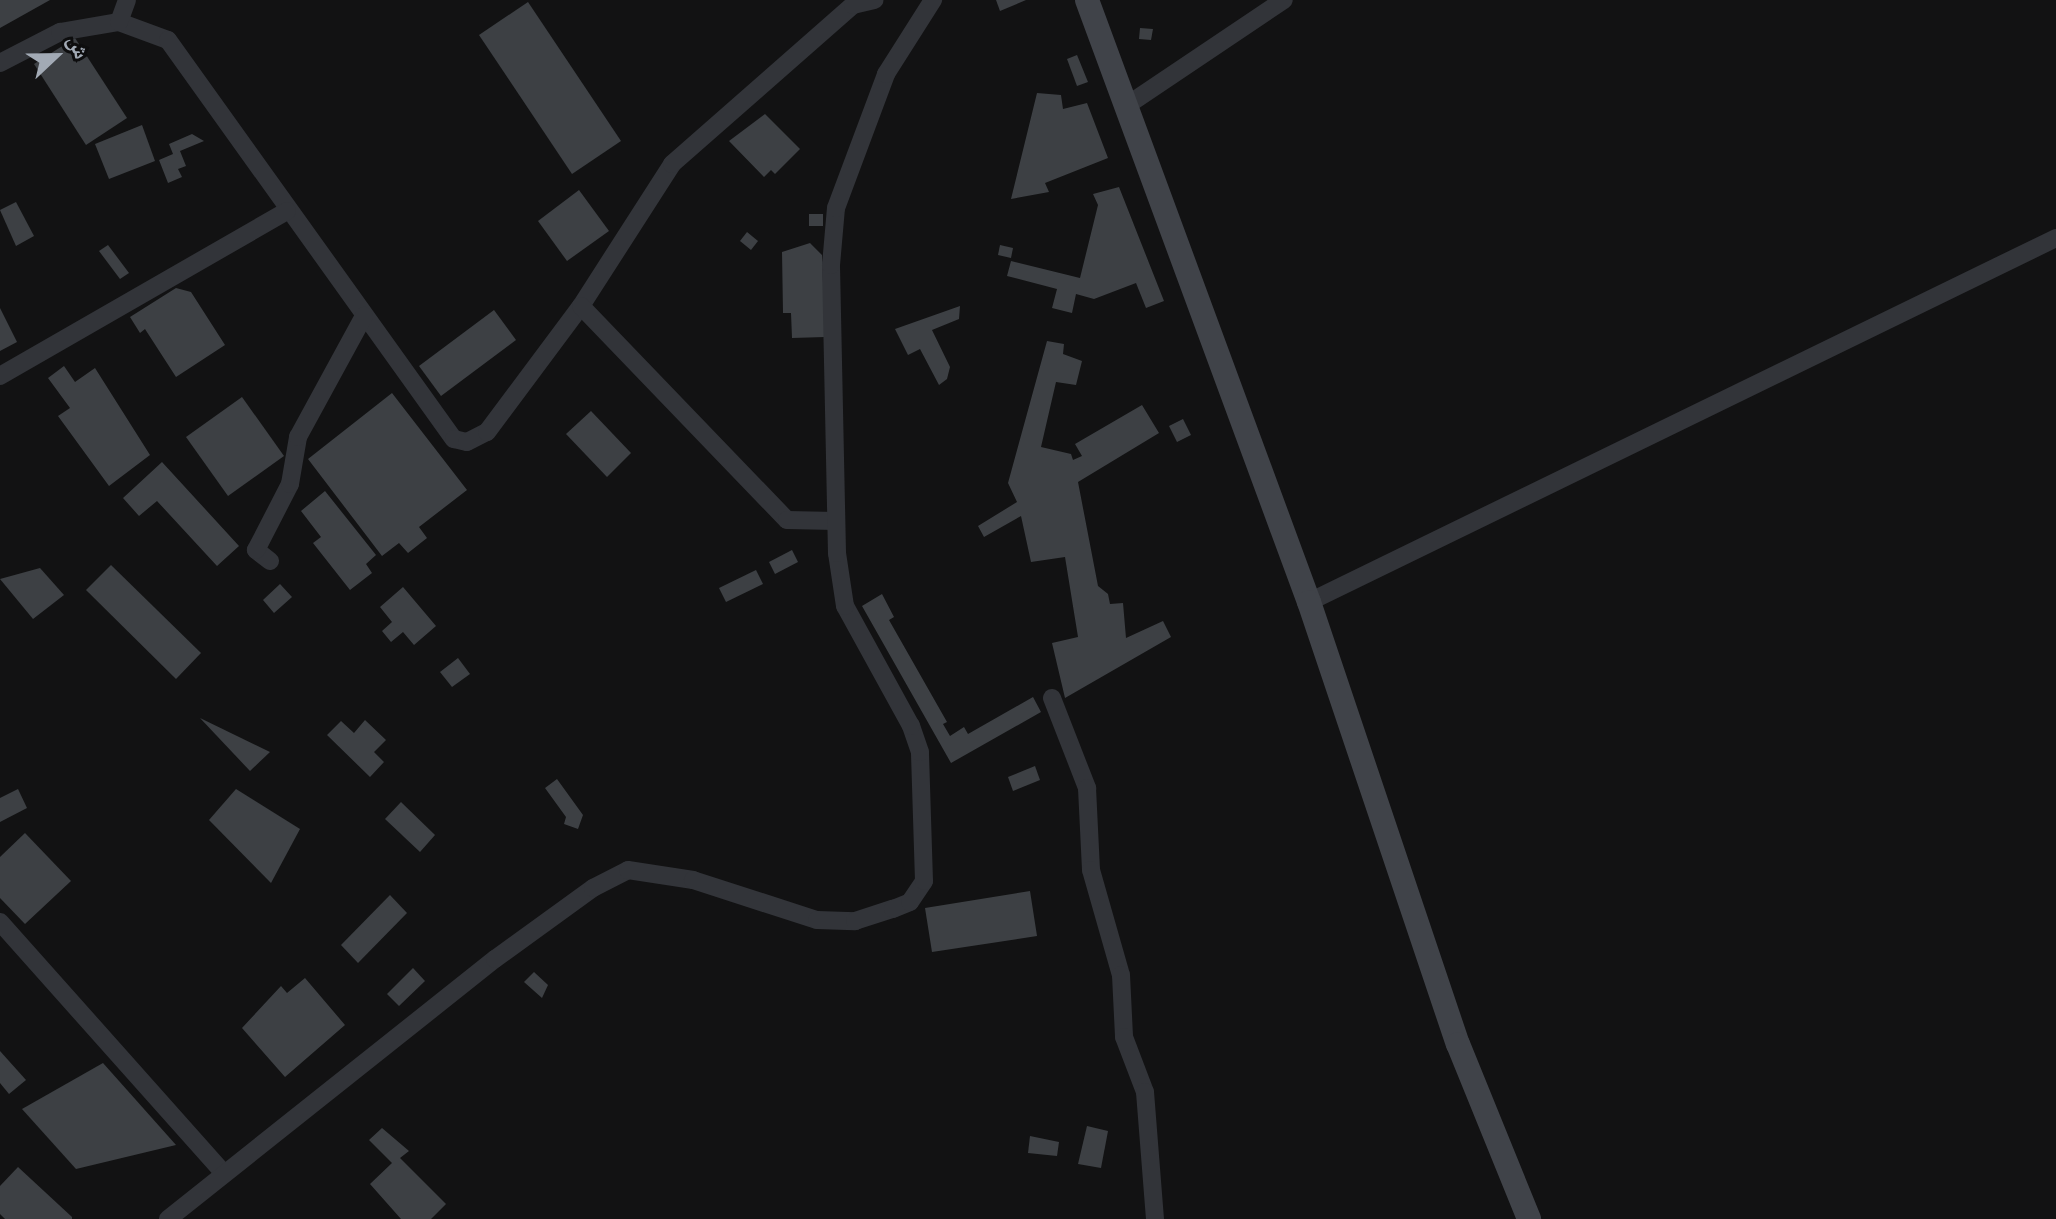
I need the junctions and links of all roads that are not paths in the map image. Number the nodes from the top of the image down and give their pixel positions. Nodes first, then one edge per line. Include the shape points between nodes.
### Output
1 (127, 0) edge
2 (874, 0) edge
3 (933, 0) edge
4 (1087, 0) edge
5 (1284, 0) edge
6 (119, 22) junction
7 (0, 63) edge
8 (1126, 106) junction
9 (287, 211) junction
10 (2056, 238) edge
11 (581, 306) junction
12 (364, 316) junction
13 (0, 376) edge
14 (836, 521) junction
15 (270, 561) dead end
16 (1309, 602) junction
17 (1052, 698) dead end
18 (0, 922) edge
19 (224, 1173) junction
20 (168, 1219) edge
21 (1155, 1219) edge
22 (1529, 1219) edge

1 - 6 street
2 - 11 street via 853,5 672,164
3 - 14 street via 886,74 836,208 831,265
4 - 8 main road
5 - 8 street
6 - 7 street via 60,32
6 - 9 street via 168,40
8 - 16 main road
9 - 12 street
9 - 13 street
10 - 16 street
11 - 12 street via 487,432 467,442 454,439
11 - 14 street via 787,520
12 - 15 street via 298,437 290,484 256,550
14 - 19 street via 845,606 920,752 924,881 910,902 855,921 817,920 693,880 628,870 593,888 495,959
16 - 22 main road via 1458,1044
17 - 21 street via 1087,788 1091,870 1121,975 1124,1037 1145,1092
18 - 19 street
19 - 20 street

